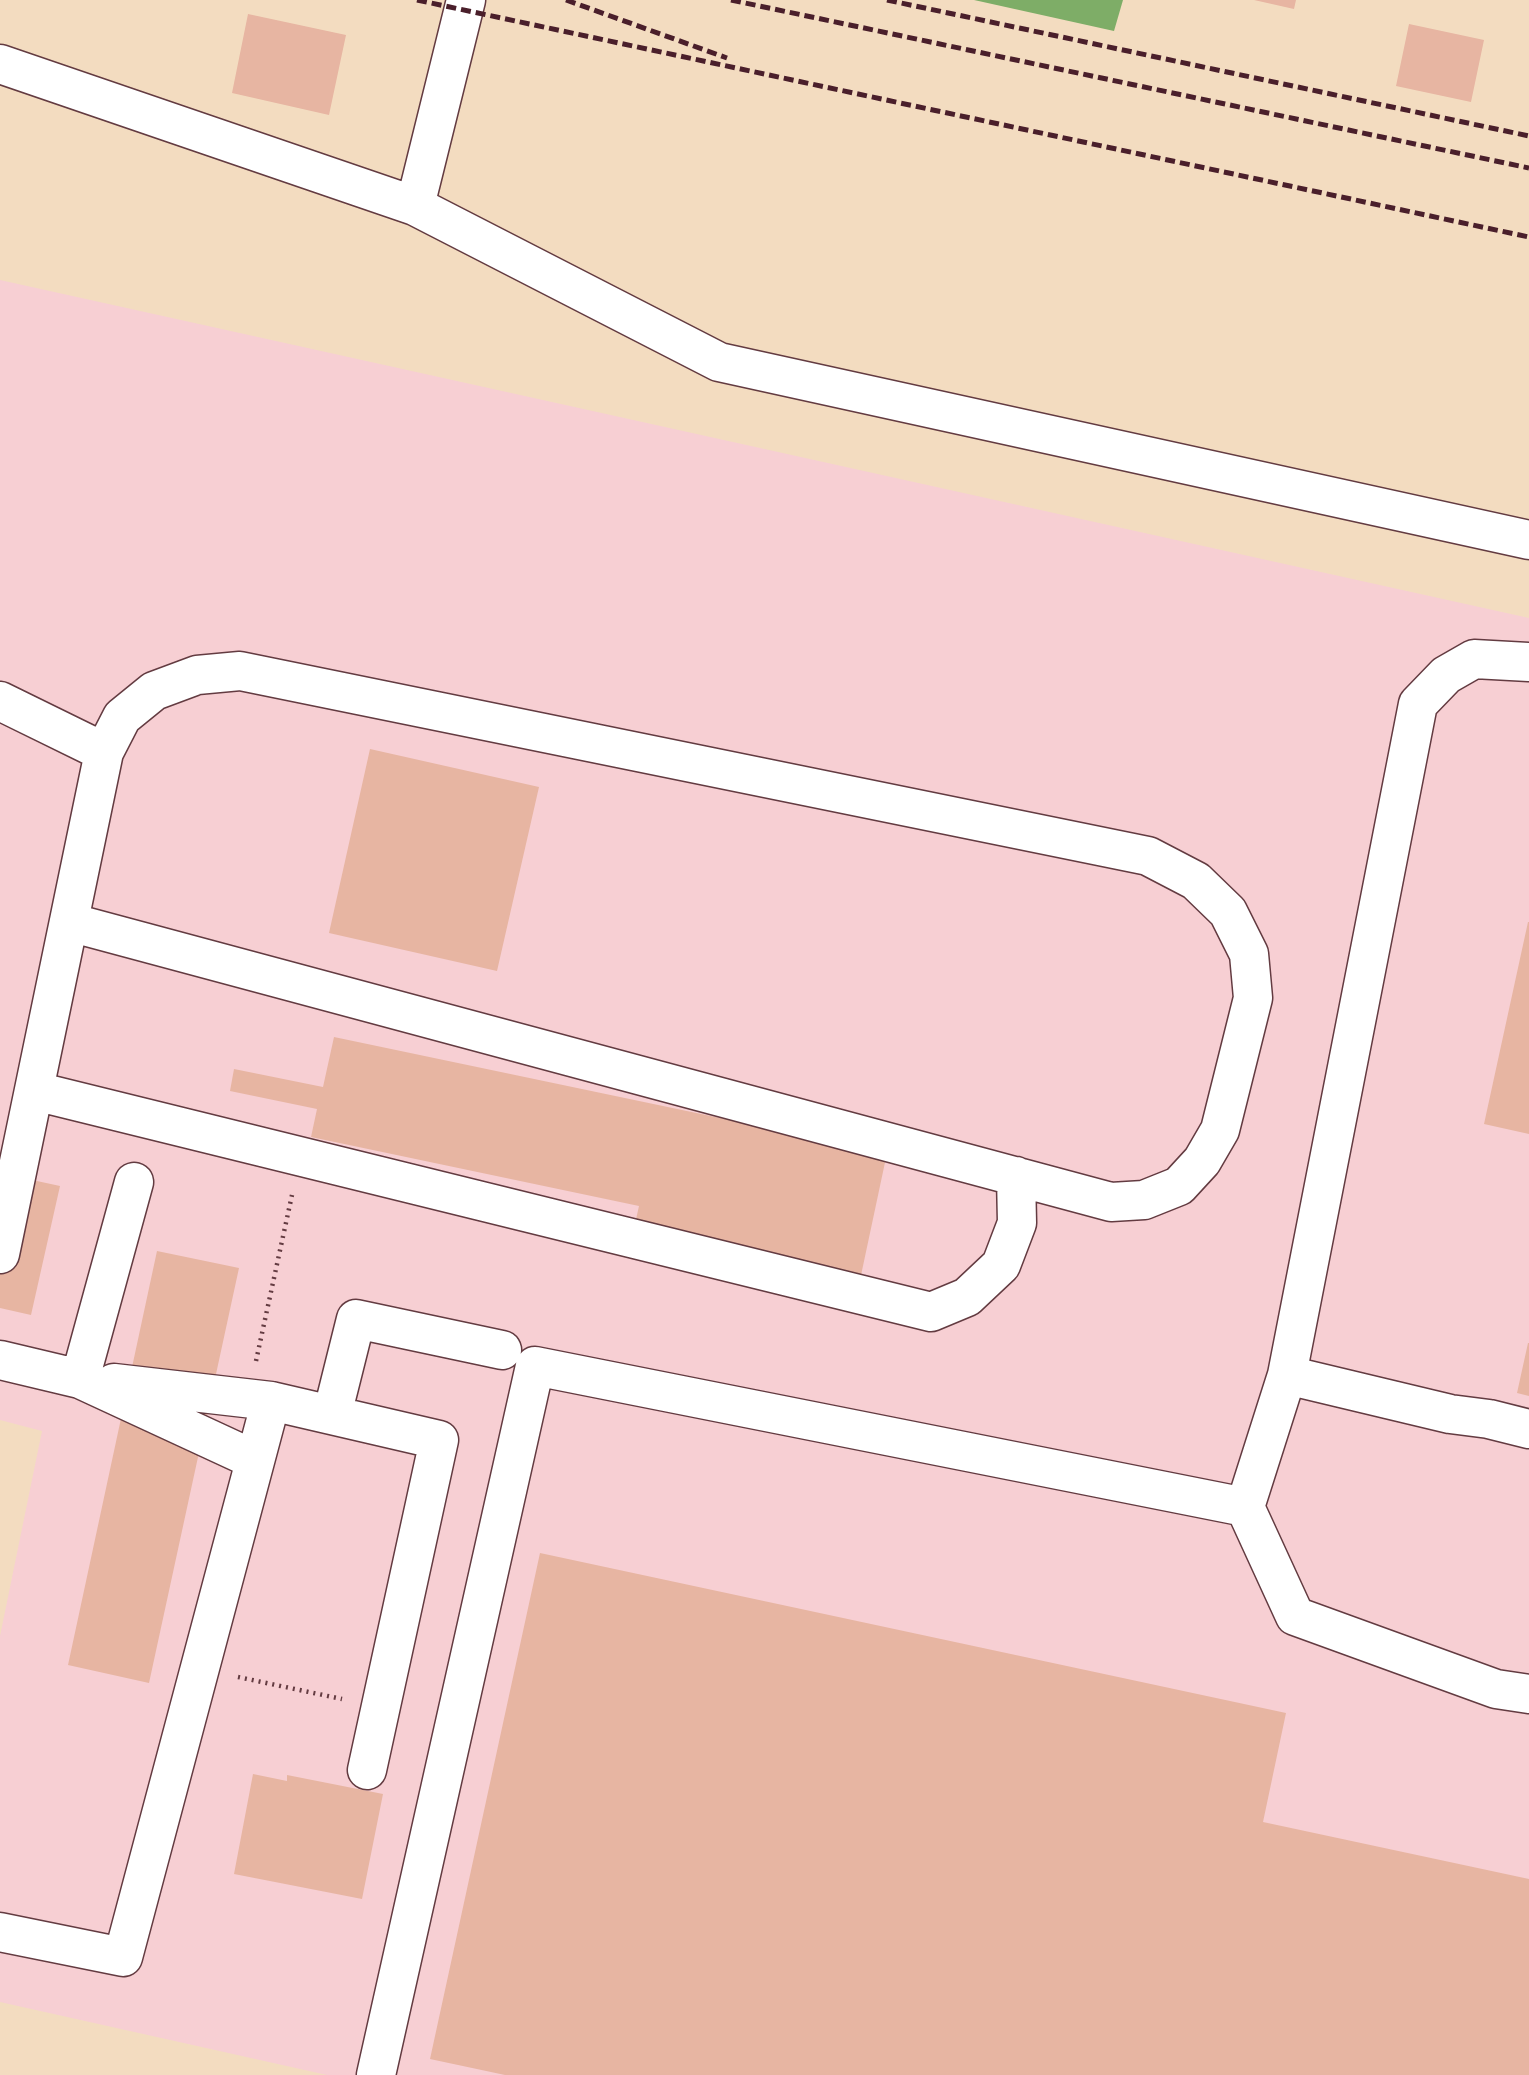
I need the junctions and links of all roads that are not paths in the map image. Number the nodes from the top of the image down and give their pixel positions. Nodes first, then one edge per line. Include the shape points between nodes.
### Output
1 (466, 0) edge
2 (0, 64) edge
3 (415, 206) junction
4 (1529, 540) edge
5 (1529, 662) edge
6 (0, 701) edge
7 (104, 752) junction
8 (69, 922) junction
9 (34, 1091) junction
10 (1016, 1176) junction
11 (134, 1182) dead end
12 (3, 1243) edge
13 (502, 1350) dead end
14 (0, 1360) edge
15 (1287, 1375) junction
16 (80, 1379) junction
17 (259, 1400) junction
18 (332, 1415) junction
19 (1529, 1429) edge
20 (255, 1460) junction
21 (1245, 1507) junction
22 (1529, 1694) edge
23 (367, 1770) dead end
24 (0, 1932) edge
25 (376, 2075) edge

1 - 3 lane
2 - 3 lane
3 - 4 lane via 719,362
5 - 15 lane via 1474,659 1446,675 1418,704
6 - 7 lane
7 - 8 lane
7 - 10 lane via 122,717 154,691 197,675 240,671 1148,856 1196,881 1220,904 1249,954 1253,998 1220,1130 1202,1161 1179,1186 1144,1200 1111,1202
8 - 9 lane
8 - 10 lane
9 - 10 lane via 931,1312 967,1297 1001,1265 1017,1223
9 - 12 lane
11 - 16 lane
13 - 18 lane via 356,1319
14 - 16 lane
15 - 19 lane
15 - 21 lane
16 - 17 lane
16 - 20 lane
17 - 18 lane
17 - 20 lane
18 - 23 lane via 439,1440
20 - 24 lane via 123,1957
21 - 22 lane via 1295,1616 1496,1689
21 - 25 lane via 535,1366

